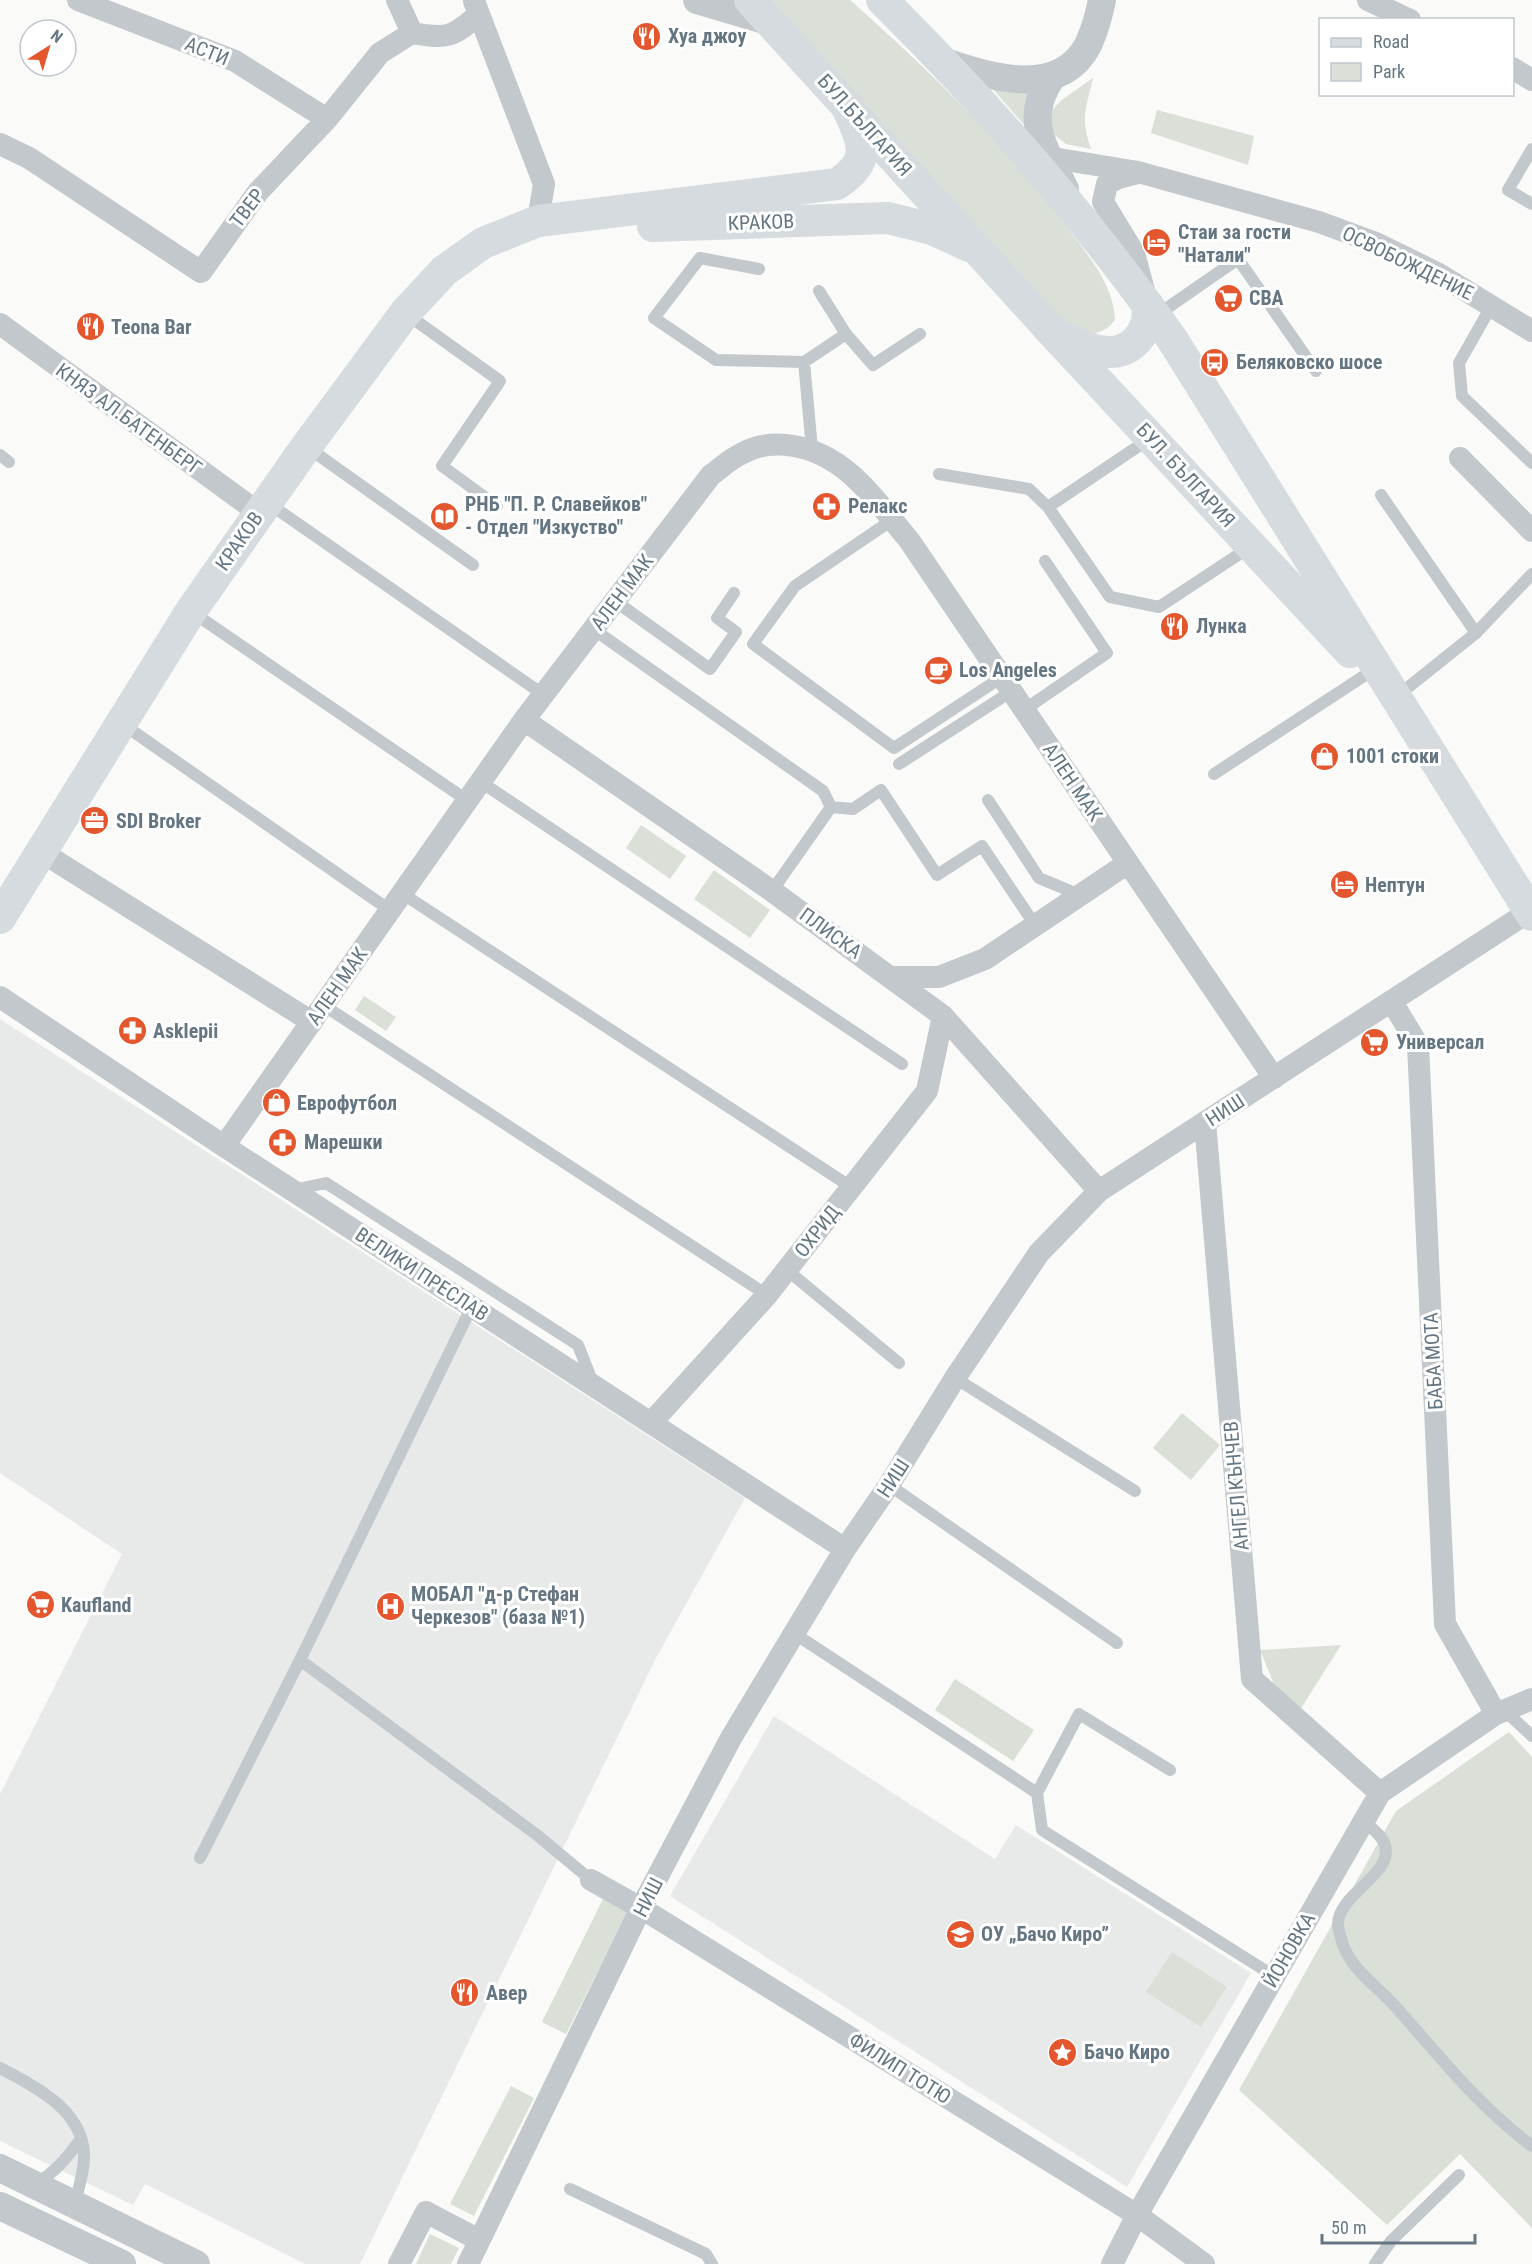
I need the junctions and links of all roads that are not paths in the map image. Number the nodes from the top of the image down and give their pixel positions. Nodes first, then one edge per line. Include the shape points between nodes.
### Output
1 (78, 0) edge
2 (397, 0) edge
3 (697, 0) edge
4 (882, 0) edge
5 (1102, 0) edge
6 (1368, 0) edge
7 (476, 7) edge
8 (760, 11) edge
9 (1406, 18) edge
10 (412, 33) junction
11 (945, 62) junction
12 (1514, 69) edge
13 (1052, 77) junction
14 (1532, 80) edge
15 (846, 104) junction
16 (327, 119) junction
17 (0, 144) edge
18 (1532, 149) edge
19 (1039, 155) junction
20 (1138, 172) junction
21 (1532, 204) edge
22 (538, 221) junction
23 (979, 251) junction
24 (759, 269) dead end
25 (819, 291) dead end
26 (1492, 305) junction
27 (1152, 310) junction
28 (405, 313) junction
29 (0, 324) edge
30 (1532, 331) edge
31 (1053, 333) junction
32 (846, 334) junction
33 (920, 334) dead end
34 (804, 362) junction
35 (1316, 372) dead end
36 (1151, 438) junction
37 (306, 447) junction
38 (812, 449) junction
39 (1460, 458) dead end
40 (1532, 463) edge
41 (939, 474) dead end
42 (1381, 495) dead end
43 (497, 506) dead end
44 (1048, 507) junction
45 (263, 508) junction
46 (892, 520) junction
47 (1532, 531) edge
48 (1252, 546) junction
49 (1045, 561) dead end
50 (473, 565) dead end
51 (1532, 574) edge
52 (734, 593) dead end
53 (615, 601) junction
54 (190, 611) junction
55 (593, 630) junction
56 (1476, 633) junction
57 (1370, 672) junction
58 (1007, 684) junction
59 (544, 695) junction
60 (1395, 698) junction
61 (1024, 710) junction
62 (524, 720) junction
63 (120, 722) junction
64 (899, 764) dead end
65 (1214, 774) dead end
66 (475, 792) junction
67 (988, 800) dead end
68 (831, 807) junction
69 (40, 851) junction
70 (1128, 863) junction
71 (772, 891) junction
72 (1080, 895) junction
73 (397, 902) junction
74 (1531, 913) edge
75 (0, 918) edge
76 (1035, 926) junction
77 (892, 977) junction
78 (0, 997) edge
79 (1392, 1002) junction
80 (317, 1014) junction
81 (943, 1016) junction
82 (902, 1064) dead end
83 (1274, 1078) junction
84 (1205, 1122) junction
85 (224, 1146) junction
86 (851, 1187) junction
87 (291, 1190) junction
88 (1099, 1191) junction
89 (787, 1269) junction
90 (767, 1295) junction
91 (472, 1306) junction
92 (899, 1363) dead end
93 (955, 1378) junction
94 (593, 1384) junction
95 (651, 1422) junction
96 (889, 1485) junction
97 (1135, 1491) dead end
98 (845, 1549) junction
99 (795, 1634) junction
100 (1117, 1642) dead end
101 (300, 1660) junction
102 (1532, 1699) edge
103 (1500, 1712) junction
104 (1532, 1736) edge
105 (1170, 1770) dead end
106 (1036, 1793) junction
107 (1380, 1793) junction
108 (1364, 1821) junction
109 (200, 1858) dead end
110 (591, 1880) joint
111 (641, 1908) junction
112 (1274, 1976) junction
113 (0, 2068) edge
114 (80, 2140) junction
115 (1532, 2146) edge
116 (0, 2168) edge
117 (1459, 2175) dead end
118 (34, 2185) junction
119 (570, 2189) dead end
120 (75, 2204) junction
121 (0, 2206) edge
122 (1137, 2215) junction
123 (479, 2240) junction
124 (122, 2264) edge
125 (196, 2264) edge
126 (399, 2264) edge
127 (468, 2264) edge
128 (712, 2264) edge
129 (1112, 2264) edge
130 (1204, 2264) edge
131 (1375, 2264) edge

1 - 16 street, АСТИ via 235,61
2 - 10 street
3 - 8 street
4 - 11 main road
5 - 13 street via 1088,45 1074,62
6 - 9 street
7 - 10 street via 460,30 440,38
7 - 22 street via 544,184
8 - 15 main road, БУЛ.БЪЛГАРИЯ
10 - 16 street, ТВЕР via 380,53
11 - 13 street via 997,77
11 - 19 main road
12 - 14 street
13 - 19 street via 1038,102
15 - 22 main road, КРАКОВ via 862,144 861,163 837,184
15 - 23 main road, БУЛ.БЪЛГАРИЯ
16 - 17 street, ТВЕР via 258,192 201,272 29,158
18 - 21 lane via 1508,190
19 - 20 street, ОСВОБОЖДЕНИЕ
19 - 27 main road, БУЛ. БЪЛГАРИЯ via 1075,210
20 - 26 street, ОСВОБОЖДЕНИЕ via 1288,212 1376,243
20 - 27 street via 1107,184 1103,202 1134,253
22 - 23 main road, КРАКОВ via 652,226 888,218 932,229
22 - 28 main road, КРАКОВ via 483,243 444,272
23 - 31 main road, БУЛ. БЪЛГАРИЯ
24 - 34 lane via 700,258 654,318 716,360
25 - 32 lane
26 - 30 street, ОСВОБОЖДЕНИЕ
26 - 40 lane via 1459,363 1462,396
27 - 31 main road via 1143,333 1131,347 1113,353 1096,351
27 - 35 lane via 1238,259
27 - 60 main road, БУЛ. БЪЛГАРИЯ
28 - 37 main road, КРАКОВ
28 - 43 lane via 500,381 442,466
29 - 45 street, КНЯЗ АЛ.БАТЕНБЕРГ
31 - 36 main road, БУЛ. БЪЛГАРИЯ
32 - 33 lane via 873,366
32 - 34 lane
34 - 38 lane
36 - 44 lane
36 - 48 main road, БУЛ. БЪЛГАРИЯ
37 - 45 main road, КРАКОВ
37 - 50 lane
38 - 46 street, АЛЕН МАК via 865,486
38 - 53 street, АЛЕН МАК via 774,443 742,453 711,475
39 - 47 street
41 - 44 lane via 1029,489
42 - 56 lane
44 - 48 lane via 1110,597 1159,608
45 - 54 main road, КРАКОВ
45 - 59 lane
46 - 58 street, АЛЕН МАК
46 - 58 lane via 795,586 753,644 894,748
48 - 57 main road, БУЛ. БЪЛГАРИЯ
49 - 61 lane via 1107,653
51 - 56 lane
52 - 53 lane via 717,618 736,632 710,669
53 - 55 street, АЛЕН МАК
54 - 63 main road, КРАКОВ
54 - 66 lane
55 - 59 street, АЛЕН МАК
55 - 68 lane via 823,791
56 - 60 lane
57 - 60 main road, БУЛ. БЪЛГАРИЯ
57 - 65 lane
58 - 61 street, АЛЕН МАК
58 - 64 lane
59 - 62 street, АЛЕН МАК
60 - 74 main road, БУЛ. БЪЛГАРИЯ
61 - 70 street, АЛЕН МАК
62 - 66 street, АЛЕН МАК
62 - 71 street, ПЛИСКА
63 - 69 main road, КРАКОВ
63 - 73 lane
66 - 73 street, АЛЕН МАК
66 - 82 lane
67 - 72 lane via 1039,878
68 - 71 lane
68 - 76 lane via 853,809 881,790 937,875 982,846
69 - 75 main road, КРАКОВ
69 - 80 street
70 - 72 street
70 - 83 street, АЛЕН МАК
71 - 77 street, ПЛИСКА
72 - 76 street
73 - 80 street, АЛЕН МАК
73 - 86 lane
74 - 79 street, НИШ
76 - 77 street via 985,959 939,977
77 - 81 street, ПЛИСКА
78 - 85 street, ВЕЛИКИ ПРЕСЛАВ
79 - 83 street, НИШ
79 - 103 street, БАБА МОТА via 1418,1045 1445,1624
80 - 85 street, АЛЕН МАК
80 - 90 lane
81 - 86 street, ОХРИД via 927,1090
81 - 88 street, ПЛИСКА
83 - 84 street, НИШ
84 - 88 street, НИШ
84 - 107 street, АНГЕЛ КЪНЧЕВ via 1252,1679
85 - 87 street, ВЕЛИКИ ПРЕСЛАВ
86 - 89 street, ОХРИД
87 - 91 street, ВЕЛИКИ ПРЕСЛАВ
87 - 94 lane via 326,1183 387,1222 578,1345
88 - 93 street, НИШ via 1039,1253
89 - 90 street, ОХРИД
89 - 92 lane
90 - 95 street, ОХРИД
91 - 94 street, ВЕЛИКИ ПРЕСЛАВ
91 - 101 lane
93 - 96 street, НИШ
93 - 97 lane
94 - 95 street, ВЕЛИКИ ПРЕСЛАВ
95 - 98 street, ВЕЛИКИ ПРЕСЛАВ
96 - 98 street, НИШ
96 - 100 lane
98 - 99 street, НИШ
99 - 106 lane
99 - 111 street, НИШ via 731,1738
101 - 109 lane
101 - 110 lane via 537,1835
102 - 103 street, ЙОНОВКА
103 - 104 lane
103 - 107 street, ЙОНОВКА
105 - 106 lane via 1079,1714
106 - 112 lane via 1042,1830
107 - 108 street, ЙОНОВКА
108 - 112 street, ЙОНОВКА
108 - 115 lane via 1384,1842 1385,1858 1340,1916 1339,1929 1347,1954 1458,2079
110 - 111 street, ФИЛИП ТОТЮ
111 - 122 street, ФИЛИП ТОТЮ
111 - 123 street, НИШ
112 - 122 street, ЙОНОВКА
113 - 114 lane via 57,2104 72,2120
114 - 118 lane via 51,2174
114 - 120 lane via 83,2168
116 - 118 street
117 - 131 lane via 1391,2241
118 - 120 street
119 - 128 lane via 706,2254
120 - 125 street
121 - 124 street
122 - 129 street, ЙОНОВКА
122 - 130 street, ФИЛИП ТОТЮ
123 - 126 street via 426,2212
123 - 127 street, НИШ

